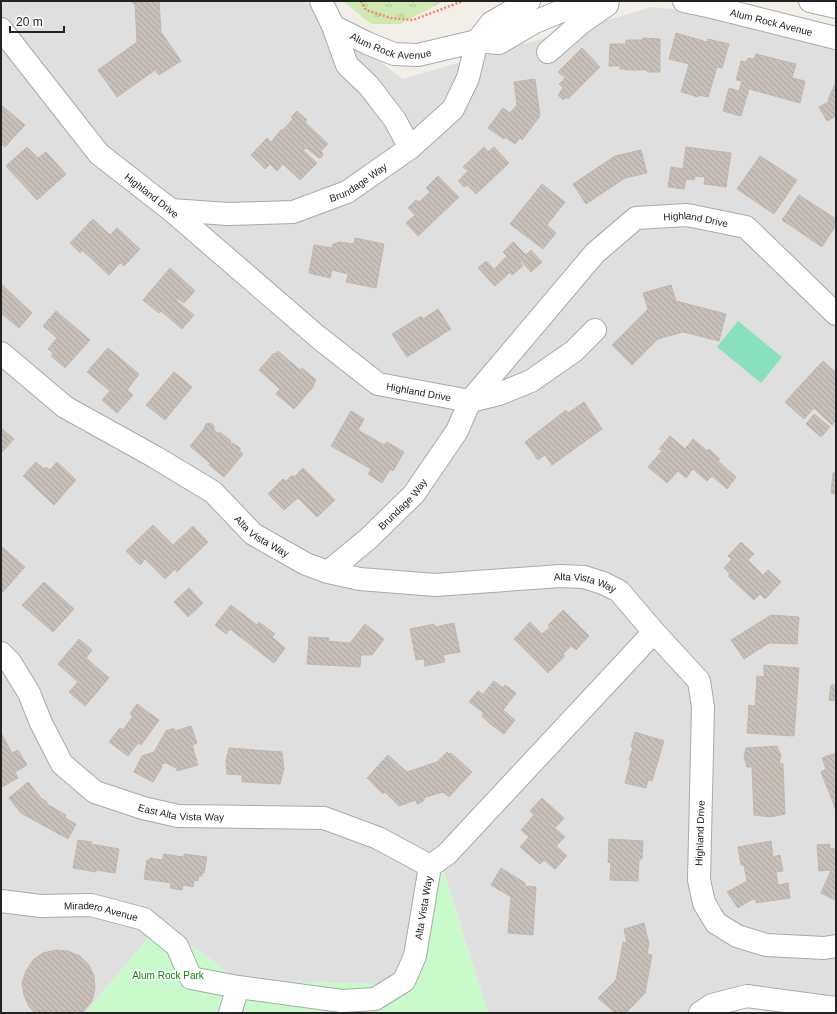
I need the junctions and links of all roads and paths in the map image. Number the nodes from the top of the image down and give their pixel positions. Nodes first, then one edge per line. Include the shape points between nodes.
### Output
1 (321, 1) edge
2 (361, 1) edge
3 (463, 1) edge
4 (529, 1) edge
5 (608, 1) edge
6 (615, 1) edge
7 (684, 1) edge
8 (810, 1) edge
9 (836, 7) edge
10 (333, 26) junction
11 (2, 31) edge
12 (836, 38) edge
13 (477, 41) junction
14 (548, 52) dead end
15 (410, 148) junction
16 (171, 210) junction
17 (836, 314) edge
18 (595, 330) dead end
19 (1, 353) edge
20 (470, 401) junction
21 (328, 572) junction
22 (654, 632) junction
23 (1, 653) edge
24 (430, 866) junction
25 (1, 901) edge
26 (836, 946) edge
27 (238, 987) junction
28 (836, 1008) edge
29 (230, 1013) edge
30 (700, 1013) edge

1 - 10 street
2 - 3 path via 366,10 390,18 413,20
4 - 13 street via 491,23
5 - 13 street, Alum Rock Avenue via 559,12 535,22 499,43
6 - 14 street via 581,23
7 - 12 street, Alum Rock Avenue
8 - 9 street
10 - 13 street, Alum Rock Avenue via 394,54 418,55
10 - 15 street via 347,65 369,86 395,120
11 - 16 street, Highland Drive via 99,154
13 - 15 street, Brundage Way via 468,78 453,109
15 - 16 street, Brundage Way via 347,192 293,212 228,214
16 - 20 street, Highland Drive via 318,337 378,384
17 - 20 street, Highland Drive via 746,227 687,214 636,218 595,253
18 - 20 street via 574,352 531,381 499,394
19 - 21 street, Alta Vista Way via 65,407 213,492 253,534 306,564
20 - 21 street, Brundage Way via 457,430 414,494 368,539
21 - 22 street, Alta Vista Way via 360,579 435,585 560,576 584,577 619,591
22 - 24 street, Alta Vista Way via 447,854
22 - 26 street, Highland Drive via 699,681 703,707 699,880 704,903 716,923 736,936 766,945 824,948
23 - 24 street, East Alta Vista Way via 10,662 29,693 62,764 95,792 143,808 178,816 324,818 378,838
24 - 27 street, Alta Vista Way via 415,956 404,981 375,1000 342,1001
25 - 27 street, Miradero Avenue via 40,906 91,905 144,919 177,946 191,978
27 - 29 street
28 - 30 street via 747,996 712,1005

